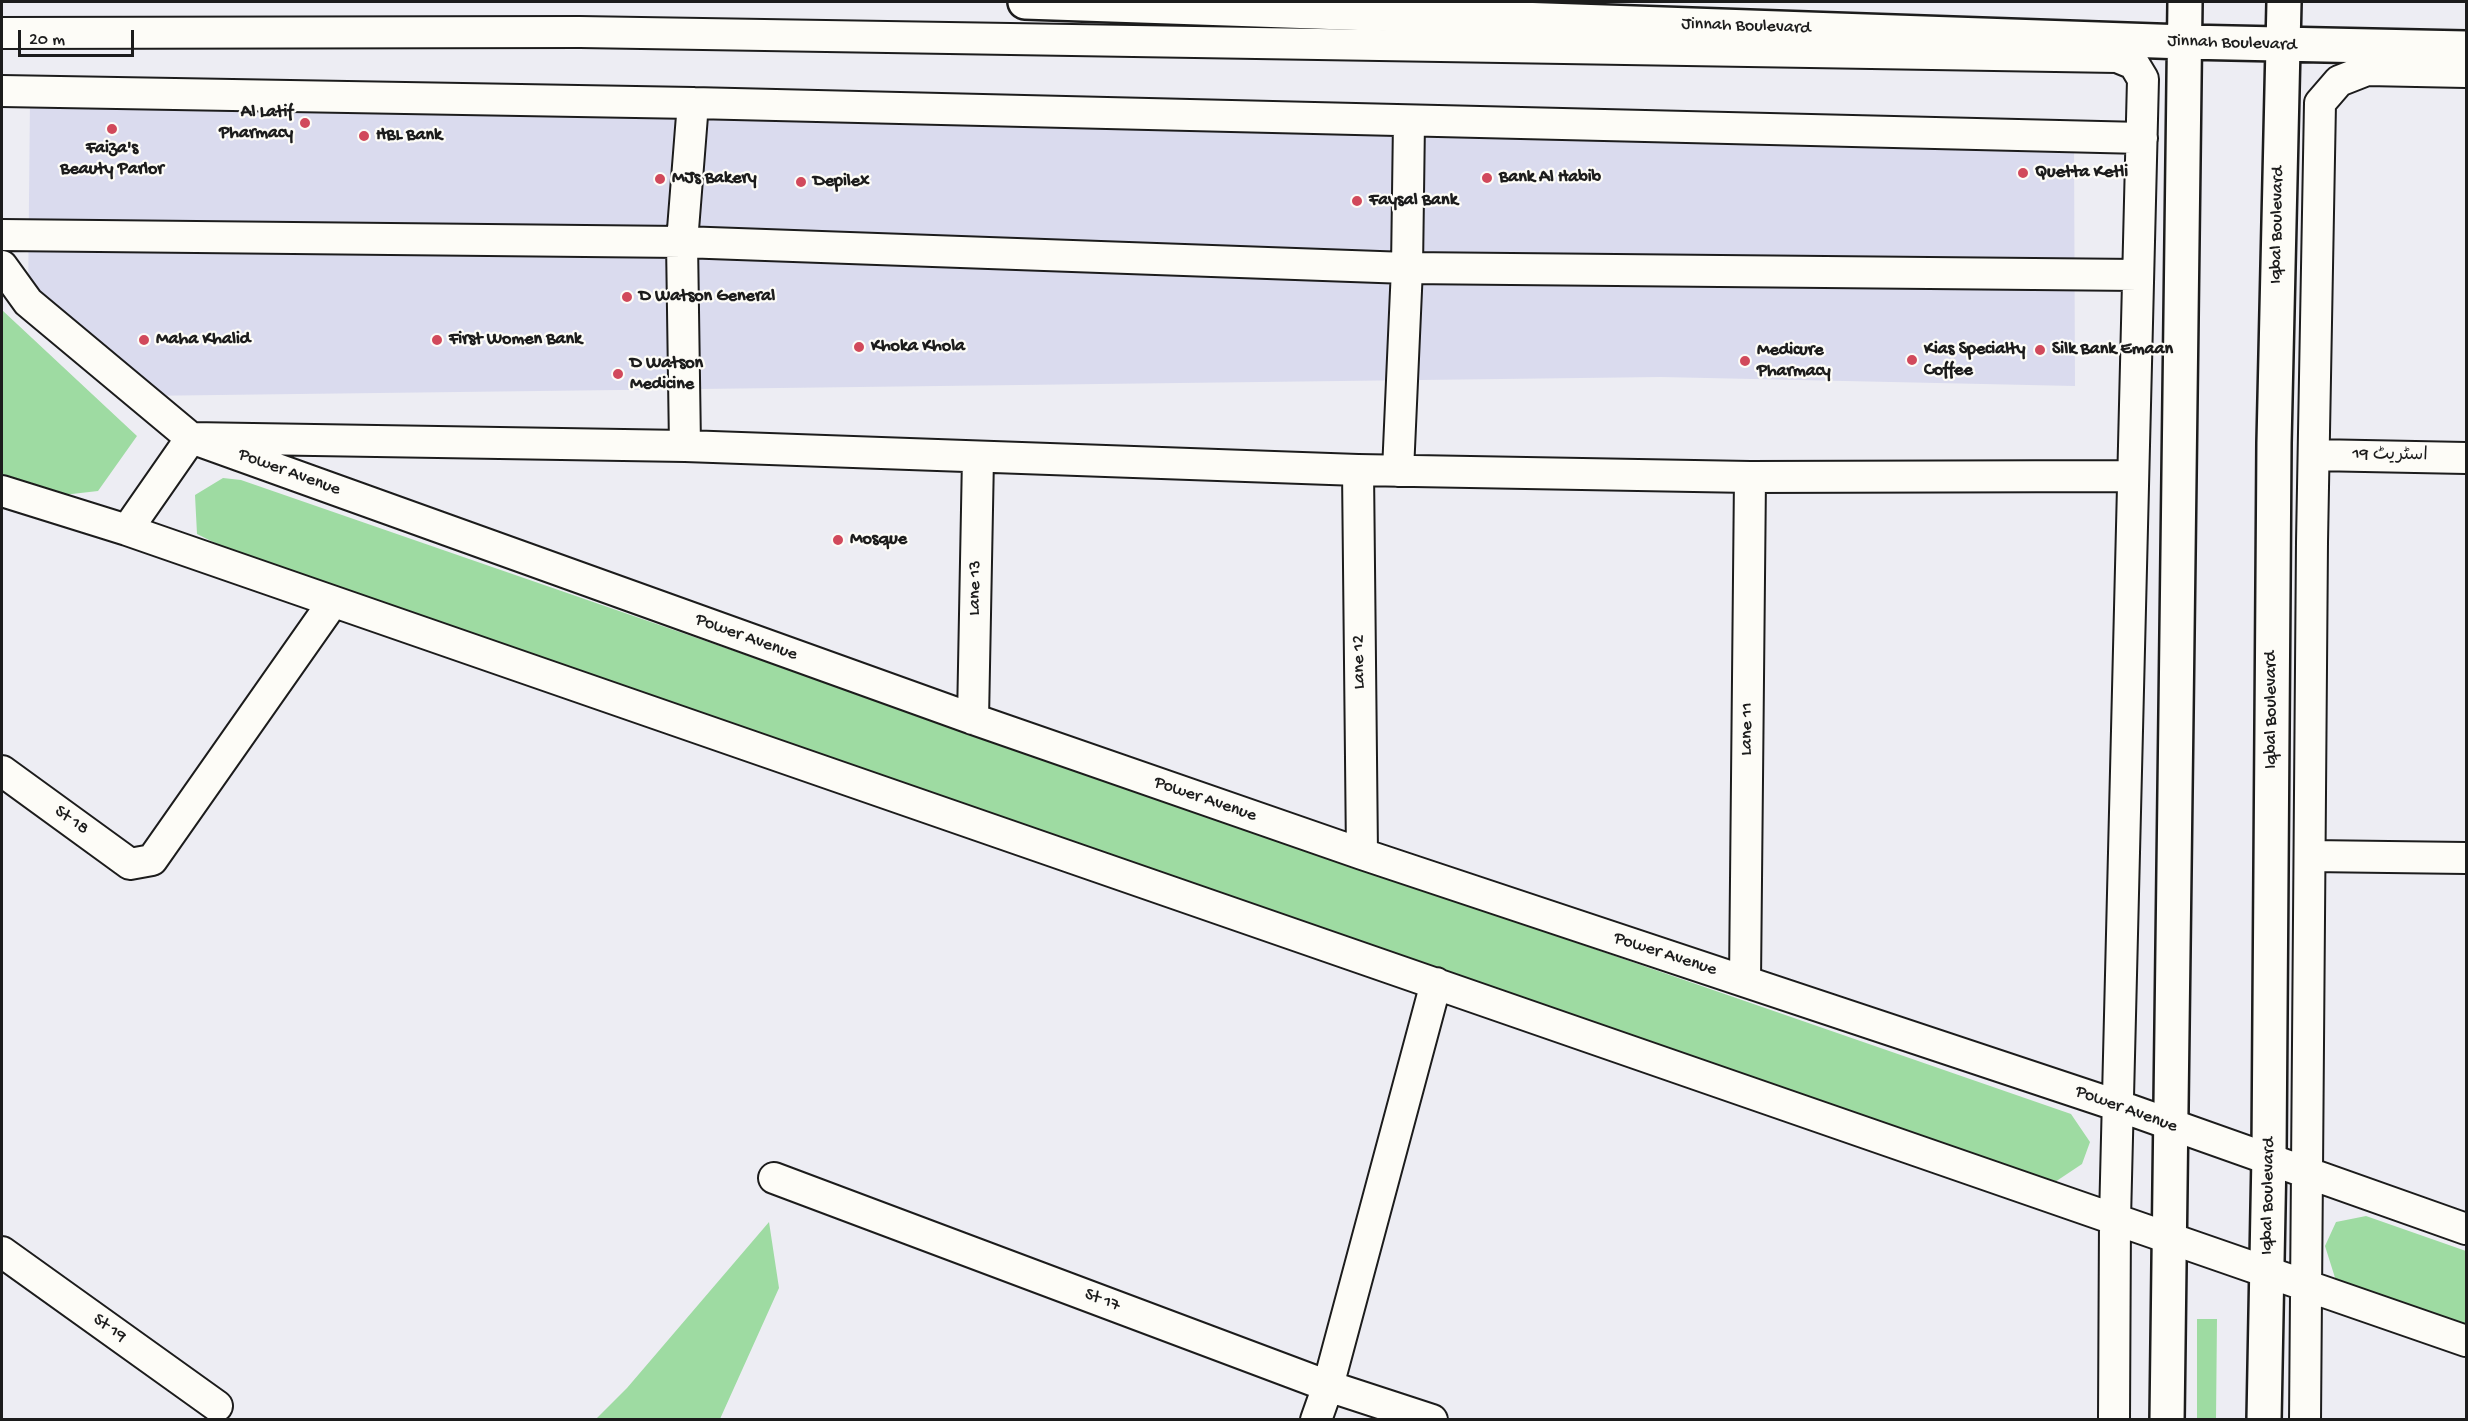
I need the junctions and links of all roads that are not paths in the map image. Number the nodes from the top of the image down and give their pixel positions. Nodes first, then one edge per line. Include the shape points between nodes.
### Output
1 (1025, 2) edge
2 (2185, 2) edge
3 (2284, 2) edge
4 (2, 33) edge
5 (2185, 42) junction
6 (2282, 45) junction
7 (2466, 48) edge
8 (2466, 72) edge
9 (2, 92) edge
10 (693, 103) junction
11 (1410, 121) junction
12 (2142, 138) junction
13 (2, 235) edge
14 (682, 242) junction
15 (2, 266) edge
16 (1407, 268) junction
17 (2138, 275) junction
18 (191, 438) junction
19 (685, 446) junction
20 (2314, 454) junction
21 (978, 457) junction
22 (2466, 458) edge
23 (1358, 471) junction
24 (1398, 471) junction
25 (2132, 476) junction
26 (1750, 477) junction
27 (2, 491) edge
28 (127, 530) junction
29 (333, 602) junction
30 (973, 719) junction
31 (2, 771) edge
32 (1362, 854) junction
33 (2311, 856) junction
34 (2466, 858) edge
35 (1745, 981) junction
36 (1436, 983) junction
37 (2119, 1106) junction
38 (2172, 1126) junction
39 (2269, 1160) junction
40 (2308, 1173) junction
41 (774, 1178) dead end
42 (2115, 1219) junction
43 (2466, 1229) edge
44 (2168, 1238) junction
45 (2, 1252) edge
46 (2268, 1271) junction
47 (2307, 1286) junction
48 (2466, 1341) edge
49 (1328, 1386) junction
50 (217, 1406) dead end
51 (1316, 1419) edge
52 (1432, 1419) edge
53 (2114, 1419) edge
54 (2167, 1419) edge
55 (2264, 1419) edge
56 (2305, 1419) edge

1 - 5 street, Jinnah Boulevard
2 - 5 street
3 - 6 street, Iqbal Boulevard
4 - 12 street via 580,32 2117,57 2134,64 2143,79
5 - 6 street, Jinnah Boulevard
5 - 38 street
6 - 7 street, Jinnah Boulevard
6 - 39 street, Iqbal Boulevard via 2274,443
8 - 20 street via 2367,70 2339,81 2320,104
9 - 10 street
10 - 11 street
10 - 14 street
11 - 12 street
11 - 16 street
12 - 17 street
13 - 14 street
14 - 16 street
14 - 19 street
15 - 18 street, Power Avenue via 27,302
16 - 17 street
16 - 24 street
17 - 25 street
18 - 19 street
18 - 28 street
18 - 30 street, Power Avenue
19 - 21 street
20 - 22 street, اسٹریٹ 19
20 - 33 street
21 - 23 street
21 - 30 street, Lane 13
23 - 24 street
23 - 32 street, Lane 12
24 - 26 street
25 - 26 street
25 - 37 street
26 - 35 street, Lane 11
27 - 28 street
28 - 29 street
29 - 31 street, St 18 via 152,860 130,864
29 - 36 street
30 - 32 street, Power Avenue
32 - 35 street, Power Avenue
33 - 34 street
33 - 40 street
35 - 37 street, Power Avenue
36 - 42 street
36 - 49 street
37 - 38 street, Power Avenue
37 - 42 street
38 - 39 street, Power Avenue
38 - 44 street
39 - 40 street, Power Avenue
39 - 46 street, Iqbal Boulevard
40 - 43 street, Power Avenue
40 - 47 street
41 - 49 street, St 17
42 - 44 street
42 - 53 street
44 - 46 street
44 - 54 street
45 - 50 street, St 19
46 - 47 street
46 - 55 street, Iqbal Boulevard
47 - 48 street
47 - 56 street
49 - 51 street
49 - 52 street, St 17

